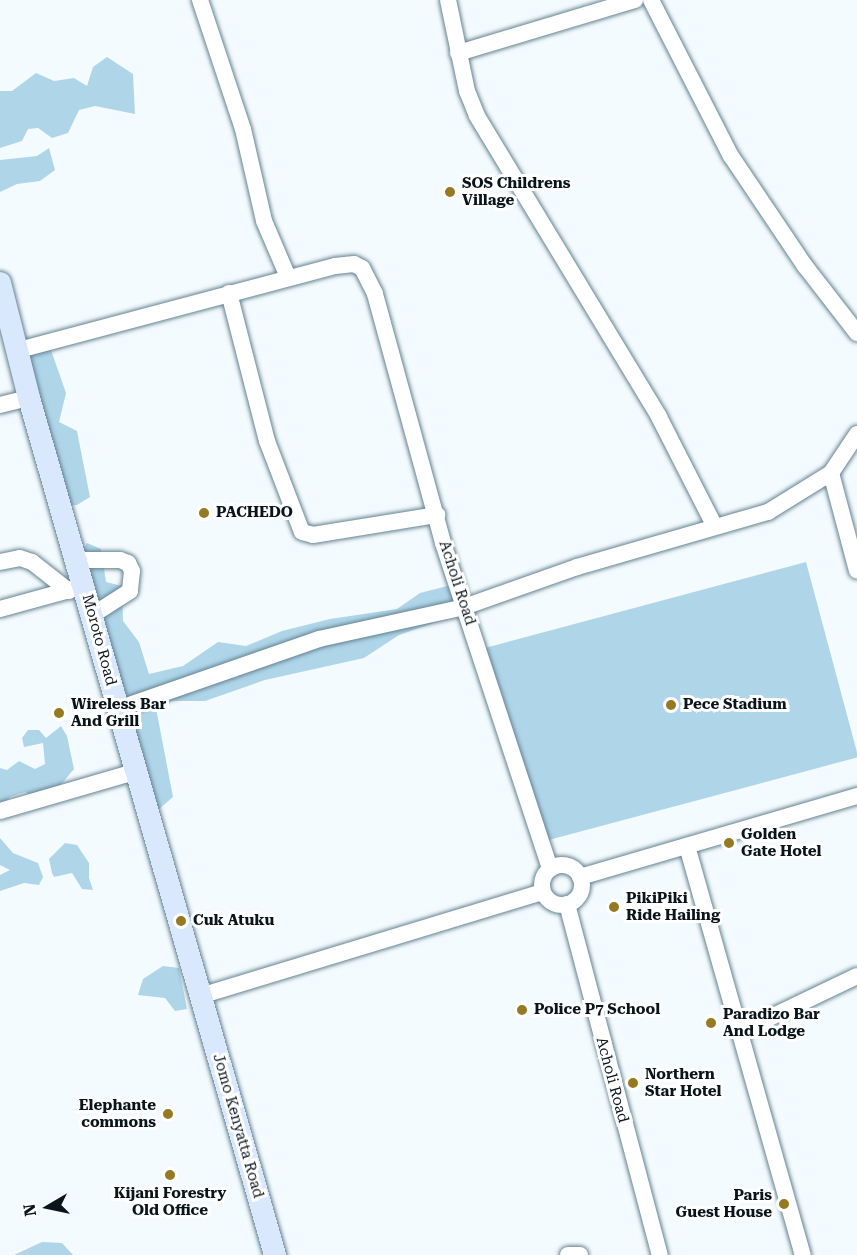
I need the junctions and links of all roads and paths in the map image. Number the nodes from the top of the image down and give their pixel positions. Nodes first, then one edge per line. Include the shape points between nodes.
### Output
1 (201, 0) edge
2 (448, 0) edge
3 (635, 0) edge
4 (651, 0) edge
5 (458, 54) junction
6 (288, 277) junction
7 (0, 283) edge
8 (229, 293) junction
9 (857, 333) edge
10 (19, 350) junction
11 (29, 398) junction
12 (0, 405) edge
13 (857, 434) edge
14 (831, 473) junction
15 (437, 515) junction
16 (714, 525) junction
17 (76, 560) junction
18 (0, 562) edge
19 (857, 571) edge
20 (76, 588) junction
21 (464, 607) junction
22 (0, 609) edge
23 (92, 616) junction
24 (118, 709) junction
25 (134, 772) junction
26 (857, 796) edge
27 (0, 811) edge
28 (687, 846) junction
29 (550, 869) junction
30 (580, 877) junction
31 (543, 892) junction
32 (567, 904) junction
33 (857, 976) edge
34 (200, 996) junction
35 (742, 1031) junction
36 (275, 1255) edge
37 (568, 1255) edge
38 (580, 1255) edge
39 (660, 1255) edge
40 (803, 1255) edge

1 - 6 street via 243,129 264,221
2 - 5 street
3 - 5 street
4 - 9 street via 731,156 805,267
5 - 16 street via 477,116 659,417
6 - 8 street
6 - 15 street, Acholi Road via 354,264 368,276
7 - 10 main road, Moroto Road
8 - 10 street
8 - 15 street via 267,441 302,532 313,536
10 - 11 main road, Moroto Road
11 - 12 street
11 - 17 main road, Moroto Road
13 - 14 street
14 - 16 street via 768,512
14 - 19 street
15 - 21 street, Acholi Road
16 - 21 street
17 - 20 main road, Moroto Road
17 - 23 street via 120,560 128,563 132,571 130,591
18 - 20 street via 20,558 32,562
20 - 22 street
20 - 23 main road, Moroto Road
21 - 24 street via 319,639
21 - 29 street, Acholi Road
23 - 24 main road, Moroto Road
24 - 25 main road, Moroto Road
25 - 27 street
25 - 34 main road, Moroto Road
26 - 28 street
28 - 30 street
28 - 35 street
29 - 30 street via 564,865
29 - 31 street via 543,877
30 - 32 street via 579,894
31 - 32 street via 553,903
31 - 34 street
32 - 39 street, Acholi Road
33 - 35 street
34 - 36 main road, Jomo Kenyatta Road
35 - 40 street
37 - 38 street

